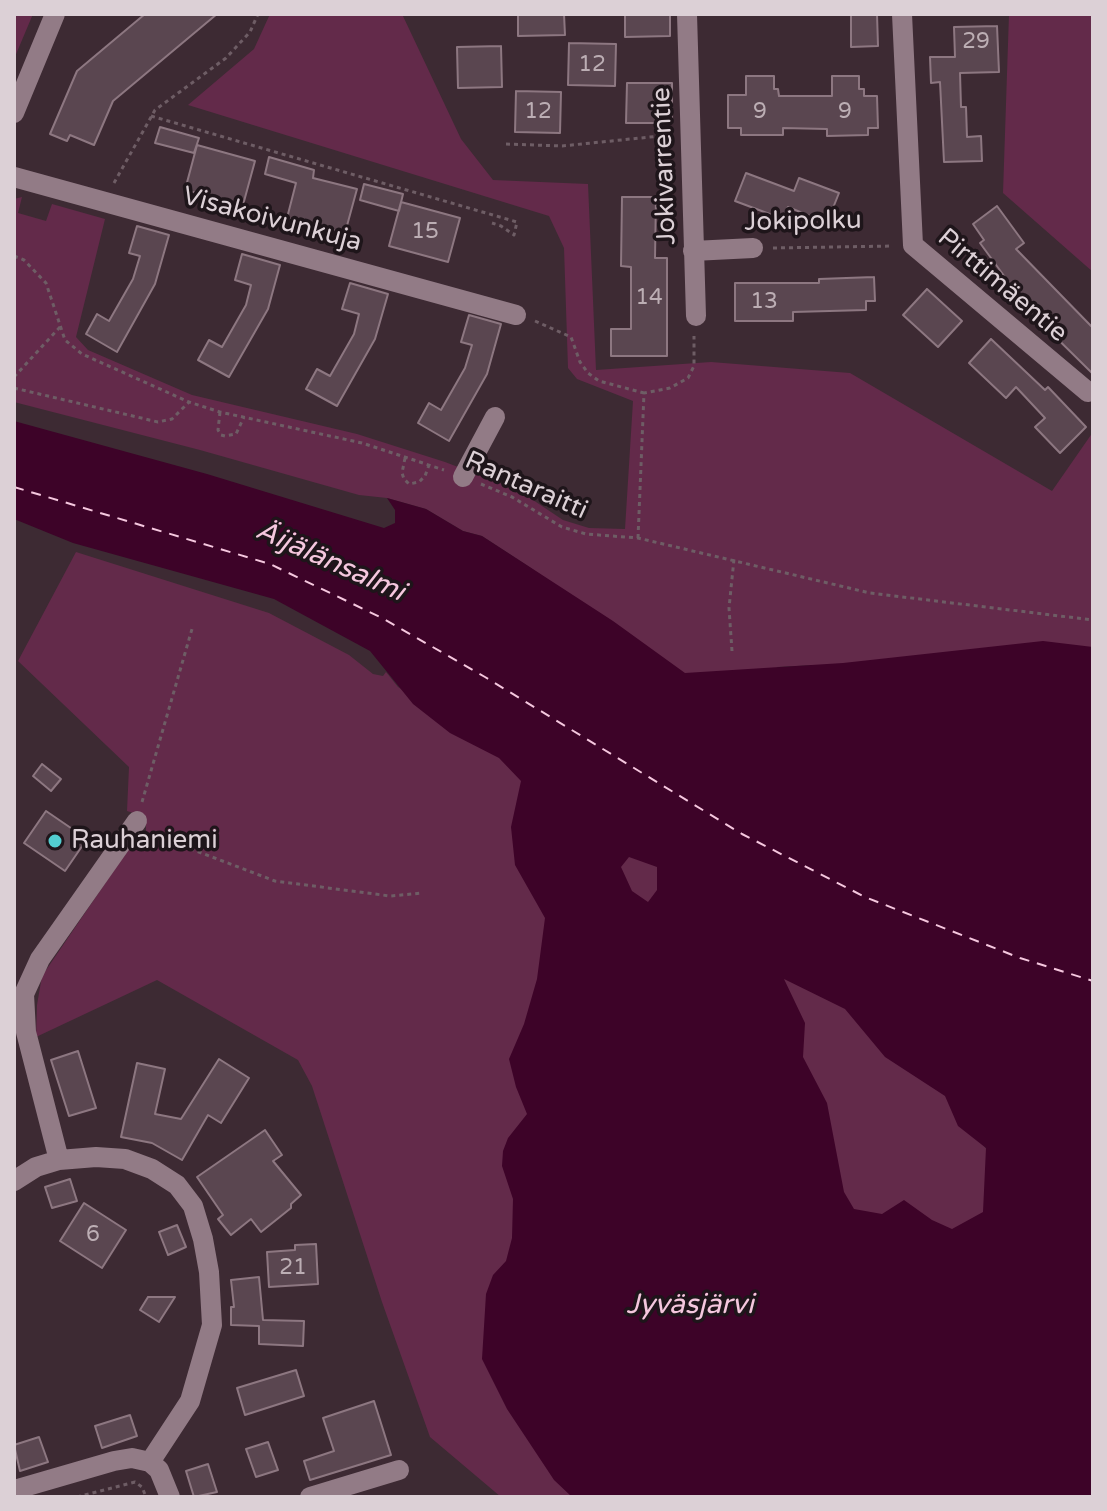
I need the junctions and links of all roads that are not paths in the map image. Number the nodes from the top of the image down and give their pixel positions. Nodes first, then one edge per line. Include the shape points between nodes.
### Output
1 (55, 14) edge
2 (687, 14) edge
3 (902, 14) edge
4 (14, 113) edge
5 (14, 177) edge
6 (753, 248) road end
7 (693, 251) junction
8 (516, 315) road end
9 (696, 316) road end
10 (1088, 392) dead end
11 (495, 417) dead end
12 (463, 477) road end
13 (137, 821) road end
14 (59, 1160) junction
15 (14, 1181) edge
16 (150, 1462) junction
17 (399, 1470) dead end
18 (14, 1490) edge
19 (170, 1497) edge
20 (310, 1497) edge

1 - 4 street
2 - 7 street, Jokivarrentie
3 - 10 street, Pirttimäentie via 913,245
5 - 8 street, Visakoivunkuja
6 - 7 street, Jokipolku
7 - 9 street, Jokivarrentie
11 - 12 street
13 - 14 street via 40,959 24,994 26,1032
14 - 15 street
14 - 16 street via 125,1159 152,1169 177,1185 193,1206 200,1228 212,1325 190,1401
16 - 18 street via 114,1461
16 - 19 street
17 - 20 street

